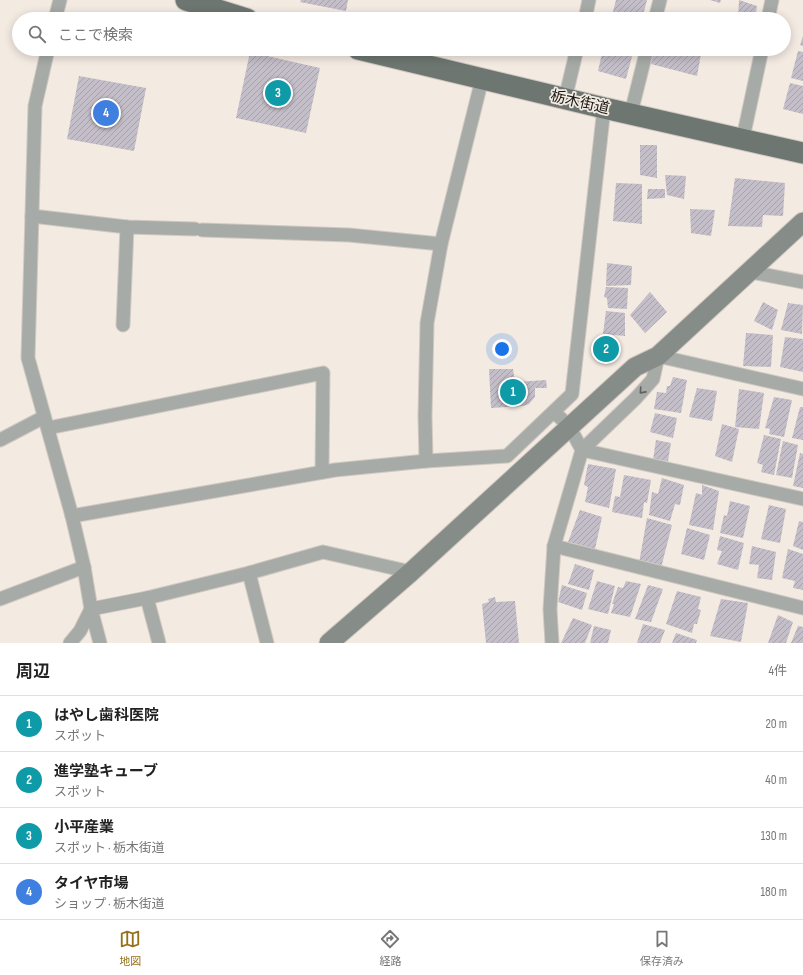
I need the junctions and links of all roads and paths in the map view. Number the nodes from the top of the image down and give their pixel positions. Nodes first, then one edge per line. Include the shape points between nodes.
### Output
1 (60, 0) edge
2 (186, 0) edge
3 (589, 0) edge
4 (660, 0) edge
5 (772, 0) edge
6 (216, 5) edge
7 (57, 12) edge
8 (232, 12) edge
9 (586, 12) edge
10 (657, 12) edge
11 (769, 12) edge
12 (46, 56) edge
13 (387, 56) edge
14 (575, 56) edge
15 (645, 56) edge
16 (761, 56) edge
17 (482, 79) junction
18 (565, 98) junction
19 (604, 108) junction
20 (631, 113) junction
21 (743, 138) junction
22 (803, 153) edge
23 (32, 216) junction
24 (803, 222) edge
25 (127, 227) junction
26 (441, 244) junction
27 (750, 272) junction
28 (803, 282) edge
29 (123, 325) dead end
30 (658, 356) junction
31 (803, 389) edge
32 (554, 412) junction
33 (46, 422) junction
34 (569, 426) junction
35 (0, 440) edge
36 (582, 450) junction
37 (426, 461) junction
38 (322, 472) junction
39 (803, 499) edge
40 (72, 516) junction
41 (554, 546) junction
42 (84, 567) junction
43 (412, 572) junction
44 (249, 573) junction
45 (147, 598) junction
46 (0, 599) edge
47 (803, 608) edge
48 (91, 609) junction
49 (70, 643) edge
50 (100, 643) edge
51 (159, 643) edge
52 (267, 643) edge
53 (329, 643) edge
54 (552, 643) edge

1 - 7 street
2 - 6 main road
3 - 9 street
4 - 10 street
5 - 11 street
6 - 8 main road
12 - 23 street via 35,106
13 - 17 main road, 栃木街道
14 - 18 street
15 - 20 street
16 - 21 street
17 - 18 main road, 栃木街道
17 - 26 street
18 - 19 main road, 栃木街道
19 - 20 main road, 栃木街道
19 - 32 street via 572,394
20 - 21 main road, 栃木街道
21 - 22 main road, 栃木街道
23 - 25 street
23 - 33 street via 28,358
24 - 27 street
25 - 26 street via 349,235
25 - 29 street
26 - 37 street via 427,323
27 - 28 street
27 - 30 street
30 - 31 street
30 - 34 street via 635,366
30 -> 36 street via 653,379
32 - 34 street
32 - 37 street via 507,456
33 - 35 street
33 - 38 street via 323,373
33 - 40 street
34 - 36 street
34 - 43 street
36 - 39 street
36 - 41 street
37 - 38 street
38 - 40 street
40 - 42 street
41 - 47 street
41 - 54 street via 550,609
42 - 46 street
42 - 48 street
43 - 44 street via 323,552
43 - 53 street
44 - 45 street
44 - 52 street
45 - 48 street
45 - 51 street
48 - 49 street via 80,631
48 - 50 street

